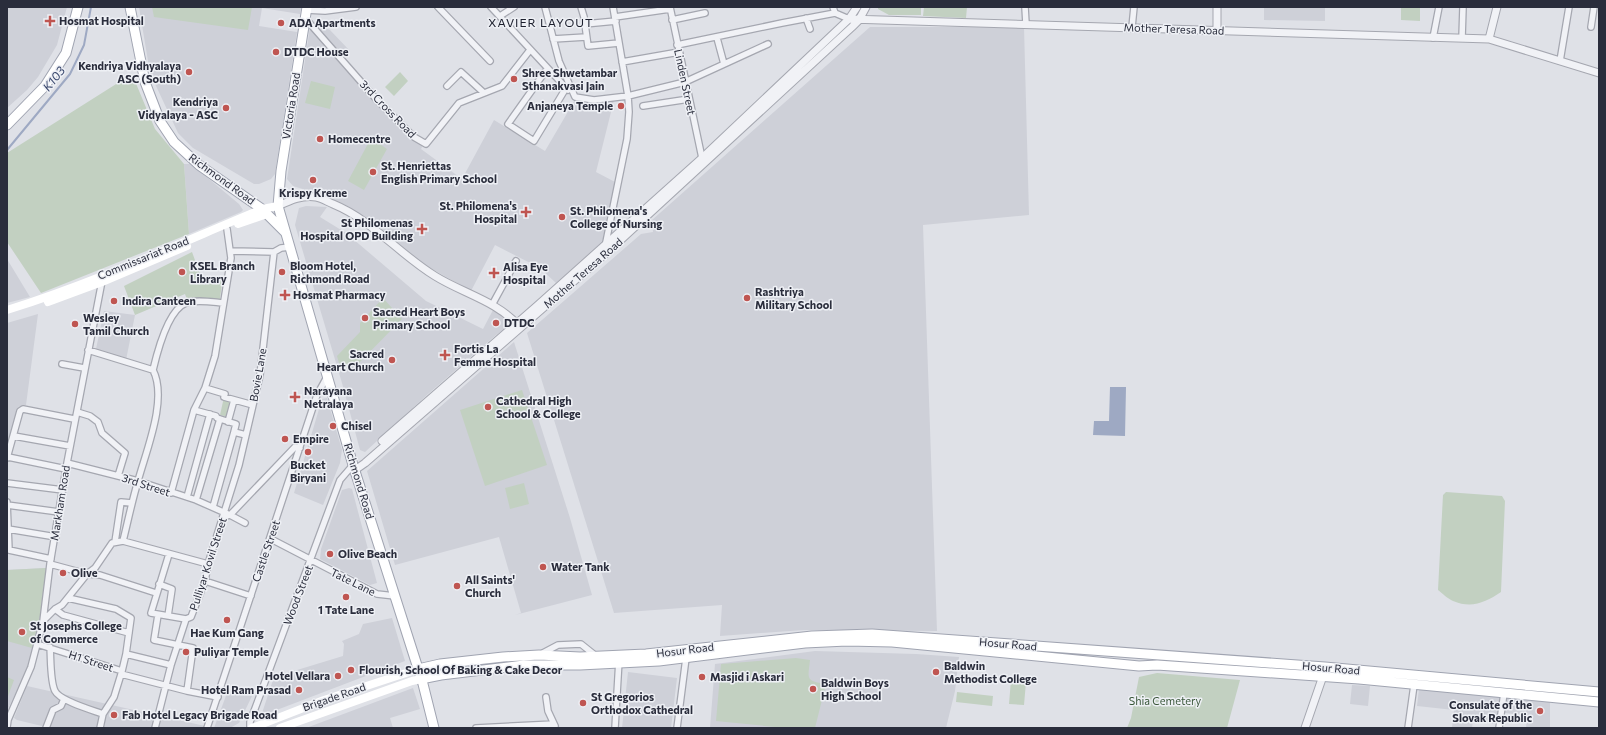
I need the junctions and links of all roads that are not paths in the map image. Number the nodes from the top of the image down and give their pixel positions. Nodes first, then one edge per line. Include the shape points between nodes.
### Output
1 (78, 7) edge
2 (130, 7) edge
3 (356, 7) edge
4 (438, 7) edge
5 (491, 7) edge
6 (514, 7) edge
7 (545, 7) edge
8 (581, 7) edge
9 (613, 7) edge
10 (857, 7) edge
11 (866, 7) edge
12 (1025, 7) edge
13 (1134, 7) edge
14 (1217, 7) edge
15 (1439, 7) edge
16 (1463, 7) edge
17 (1497, 7) edge
18 (1570, 7) edge
19 (1594, 7) edge
20 (670, 8) edge
21 (834, 10) edge
22 (306, 12) edge
23 (705, 13) dead end
24 (500, 16) junction
25 (806, 18) junction
26 (616, 19) junction
27 (849, 19) junction
28 (672, 20) junction
29 (859, 20) junction
30 (585, 24) junction
31 (1026, 24) junction
32 (1132, 27) junction
33 (1591, 28) dead end
34 (810, 29) dead end
35 (1217, 30) junction
36 (586, 37) junction
37 (717, 38) junction
38 (1433, 38) junction
39 (1462, 38) junction
40 (552, 39) junction
41 (1489, 39) junction
42 (619, 43) junction
43 (768, 44) dead end
44 (677, 45) junction
45 (530, 50) junction
46 (679, 52) junction
47 (490, 60) dead end
48 (1560, 61) junction
49 (622, 62) junction
50 (724, 64) junction
51 (547, 69) junction
52 (1599, 73) edge
53 (685, 82) junction
54 (447, 86) dead end
55 (566, 88) junction
56 (484, 93) junction
57 (628, 96) junction
58 (576, 97) junction
59 (689, 99) junction
60 (643, 106) dead end
61 (7, 125) edge
62 (703, 160) junction
63 (278, 206) junction
64 (265, 211) junction
65 (227, 229) junction
66 (286, 234) junction
67 (606, 242) junction
68 (290, 247) junction
69 (230, 250) junction
70 (274, 252) junction
71 (516, 261) dead end
72 (101, 279) junction
73 (223, 303) junction
74 (492, 306) junction
75 (7, 310) edge
76 (7, 315) edge
77 (518, 326) junction
78 (88, 350) junction
79 (62, 364) dead end
80 (84, 368) junction
81 (153, 370) junction
82 (328, 375) junction
83 (205, 388) junction
84 (234, 400) junction
85 (253, 405) junction
86 (194, 410) junction
87 (77, 412) junction
88 (210, 414) junction
89 (74, 419) junction
90 (220, 419) junction
91 (228, 422) junction
92 (234, 432) junction
93 (246, 435) junction
94 (14, 436) junction
95 (70, 446) junction
96 (300, 448) junction
97 (7, 457) edge
98 (66, 466) junction
99 (354, 468) junction
100 (118, 476) junction
101 (138, 481) junction
102 (7, 483) edge
103 (63, 490) junction
104 (171, 493) junction
105 (187, 498) junction
106 (196, 500) junction
107 (7, 502) edge
108 (132, 503) junction
109 (7, 505) edge
110 (212, 507) junction
111 (59, 512) junction
112 (224, 512) junction
113 (230, 515) junction
114 (222, 520) junction
115 (245, 523) dead end
116 (8, 529) junction
117 (56, 537) junction
118 (271, 539) junction
119 (123, 541) junction
120 (115, 542) junction
121 (169, 554) junction
122 (311, 559) junction
123 (51, 561) junction
124 (208, 564) junction
125 (87, 574) junction
126 (204, 581) junction
127 (159, 584) junction
128 (156, 593) junction
129 (251, 596) junction
130 (395, 596) junction
131 (68, 598) junction
132 (55, 609) junction
133 (158, 615) junction
134 (168, 616) junction
135 (186, 619) junction
136 (43, 621) junction
137 (129, 633) junction
138 (36, 644) junction
139 (177, 644) junction
140 (50, 647) junction
141 (126, 654) junction
142 (539, 655) junction
143 (596, 656) junction
144 (686, 658) junction
145 (619, 659) junction
146 (172, 664) junction
147 (1325, 667) junction
148 (418, 669) junction
149 (121, 672) junction
150 (441, 675) junction
151 (1322, 678) junction
152 (421, 679) junction
153 (1414, 685) junction
154 (166, 686) junction
155 (187, 691) junction
156 (1599, 692) edge
157 (1504, 693) junction
158 (426, 694) junction
159 (218, 697) junction
160 (546, 697) dead end
161 (64, 699) junction
162 (1599, 702) edge
163 (103, 714) junction
164 (555, 726) edge
165 (7, 727) edge
166 (515, 727) edge
167 (46, 728) edge
168 (100, 728) edge
169 (155, 728) edge
170 (207, 728) edge
171 (251, 728) edge
172 (280, 728) edge
173 (434, 728) edge
174 (476, 728) edge
175 (615, 728) edge
176 (677, 728) edge
177 (1305, 728) edge
178 (1408, 728) edge
179 (1499, 728) edge

1 - 61 main road via 66,53 45,86
2 - 64 main road, Richmond Road via 145,82 163,126 174,142 199,165
3 - 22 street
4 - 47 street
5 - 24 street
6 - 24 street
7 - 40 street
8 - 30 street
9 - 26 street
10 - 27 street, Mother Teresa Road
11 - 29 street, Mother Teresa Road
12 - 31 street
13 - 32 street
14 - 35 street
15 - 38 street
16 - 39 street
17 - 41 street
18 - 48 street
19 - 33 street
20 - 26 street
20 - 28 street, Linden Street
21 - 25 street
21 - 27 street
22 - 56 street, 3rd Cross Road via 377,100 414,137 426,144 459,103
22 - 63 main road, Victoria Road via 281,171
23 - 28 street
24 - 45 street
25 - 34 street
25 - 37 street
26 - 30 street
26 - 42 street
27 - 29 street, Mother Teresa Road
27 - 62 street, Mother Teresa Road
28 - 44 street, Linden Street
29 - 31 street, Mother Teresa Road
29 - 62 street, Mother Teresa Road
30 - 36 street
31 - 32 street, Mother Teresa Road
32 - 35 street, Mother Teresa Road
35 - 38 street, Mother Teresa Road
36 - 40 street
36 - 42 street via 588,46
37 - 44 street
37 - 50 street
38 - 39 street, Mother Teresa Road
39 - 41 street, Mother Teresa Road
40 - 58 street
41 - 48 street, Mother Teresa Road
42 - 49 street
43 - 50 street
44 - 46 street, Linden Street
45 - 51 street
45 - 56 street, 3rd Cross Road via 502,86
46 - 49 street
46 - 53 street, Linden Street
48 - 52 street, Mother Teresa Road
49 - 57 street
50 - 53 street
51 - 55 street
51 - 55 street via 508,124 534,141
53 - 57 street
53 - 59 street, Linden Street
54 - 56 street via 461,72
55 - 58 street
57 - 58 street via 594,100
57 - 67 street via 627,139
59 - 60 street
59 - 62 street, Linden Street
62 - 67 street, Mother Teresa Road
62 - 77 street, Mother Teresa Road via 617,243
63 - 64 main road, Commissariat Road
63 - 66 main road, Richmond Road
63 - 74 street via 300,197 317,197 343,208 435,276
64 - 65 main road, Commissariat Road
64 - 66 main road, Richmond Road
64 - 72 main road, Commissariat Road
65 - 69 street
65 - 72 main road, Commissariat Road
66 - 68 main road, Richmond Road
67 - 77 street, Mother Teresa Road
68 - 70 street
68 - 82 main road, Richmond Road
69 - 70 street
69 - 73 street via 231,258
70 - 85 street, Bovie Lane via 260,375
71 - 74 street
72 - 75 main road, Commissariat Road
72 - 76 main road, Commissariat Road
72 - 78 street, Markham Road
73 - 81 street via 186,303 179,308 165,331
73 - 83 street via 215,356
74 - 77 street
77 - 99 street, Mother Teresa Road
78 - 80 street, Markham Road
78 - 81 street
79 - 80 street
80 - 87 street, Markham Road
81 - 101 street via 157,378 158,401
82 - 96 street, Castle Street via 317,395
82 - 99 main road, Richmond Road
83 - 84 street via 225,394 224,397
83 - 86 street
84 - 85 street
84 - 91 street
85 - 93 street, Bovie Lane
86 - 88 street
86 - 104 street
87 - 89 street, Markham Road
87 - 100 street via 98,422 102,433 125,453
88 - 90 street
88 - 105 street
89 - 94 street via 23,409 20,411
89 - 95 street, Markham Road
90 - 91 street
90 - 106 street
91 - 92 street via 236,424
92 - 93 street
92 - 110 street
93 - 112 street, Bovie Lane
94 - 95 street
94 - 97 street
95 - 98 street, Markham Road
96 - 113 street via 295,447
96 - 118 street, Castle Street
97 - 98 street, 3rd Street
98 - 100 street, 3rd Street
98 - 103 street, Markham Road
99 - 122 street, Wood Street via 340,480
99 - 130 main road, Richmond Road
100 - 101 street, 3rd Street
101 - 104 street, 3rd Street
101 - 108 street
102 - 103 street
103 - 111 street, Markham Road
104 - 105 street, 3rd Street
105 - 106 street, 3rd Street
106 - 110 street, 3rd Street
107 - 109 street
108 - 119 street
108 - 120 street via 121,502
109 - 111 street
109 - 116 street
110 - 112 street, 3rd Street
111 - 117 street, Markham Road
112 - 113 street, 3rd Street
112 - 114 street, Pulliyar Kovil Street
113 - 114 street
113 - 115 street, 3rd Street
114 - 124 street, Pulliyar Kovil Street
116 - 117 street
116 - 123 street via 9,550
117 - 123 street, Markham Road
118 - 122 street, Tate Lane
118 - 129 street, Castle Street
119 - 120 street
119 - 121 street
120 - 125 street via 96,568
121 - 124 street
121 - 127 street
122 - 130 street, Tate Lane via 377,594
122 - 171 street, Wood Street via 250,722
123 - 125 street
123 - 136 street, Markham Road
124 - 126 street, Pulliyar Kovil Street
125 - 128 street via 100,575
125 - 131 street
126 - 129 street
126 - 135 street, Pulliyar Kovil Street via 191,617
127 - 128 street
127 - 134 street via 172,589
128 - 133 street via 151,613
129 - 159 street, Castle Street
130 - 148 main road, Richmond Road
131 - 132 street via 62,606
131 - 137 street via 116,609 131,618
132 - 136 street
132 - 137 street via 63,615
133 - 134 street
133 - 139 street via 154,640
134 - 135 street
135 - 139 street, Pulliyar Kovil Street
136 - 138 street, Markham Road
137 - 141 street
138 - 140 street, H1 Street
138 - 165 street, Markham Road via 31,667
139 - 146 street, Pulliyar Kovil Street
139 - 155 street via 194,648
140 - 149 street, H1 Street
140 - 161 street via 55,692
141 - 146 street
141 - 149 street
142 - 143 main road, Hosur Road
142 - 143 street via 558,645 581,644
142 - 148 main road, Hosur Road via 466,660
143 - 145 main road, Hosur Road
144 - 145 main road, Hosur Road
144 - 151 main road, Hosur Road via 805,643 892,642 1139,666 1157,665
144 - 176 street
145 - 147 main road, Hosur Road via 763,640 848,634
145 - 150 main road, Hosur Road via 524,665
145 - 175 street
146 - 154 street, Pulliyar Kovil Street
147 - 151 street
147 - 156 main road, Hosur Road
148 - 152 main road, Richmond Road
148 - 171 main road, Brigade Road via 324,700
149 - 154 street, H1 Street
149 - 163 street via 114,697
150 - 152 main road, Hosur Road
150 - 158 main road via 432,682
151 - 153 main road, Hosur Road
151 - 177 street
152 - 158 main road, Richmond Road
152 - 172 main road, Brigade Road
153 - 157 main road, Hosur Road
153 - 178 street
154 - 155 street, H1 Street
154 - 169 street, Pulliyar Kovil Street
155 - 159 street, H1 Street
157 - 162 main road, Hosur Road
157 - 179 street
158 - 173 main road, Richmond Road
159 - 170 street, Castle Street
160 - 164 street via 548,711
161 - 163 street
161 - 167 street via 61,706 53,710
163 - 168 street
164 - 166 street
166 - 174 street

